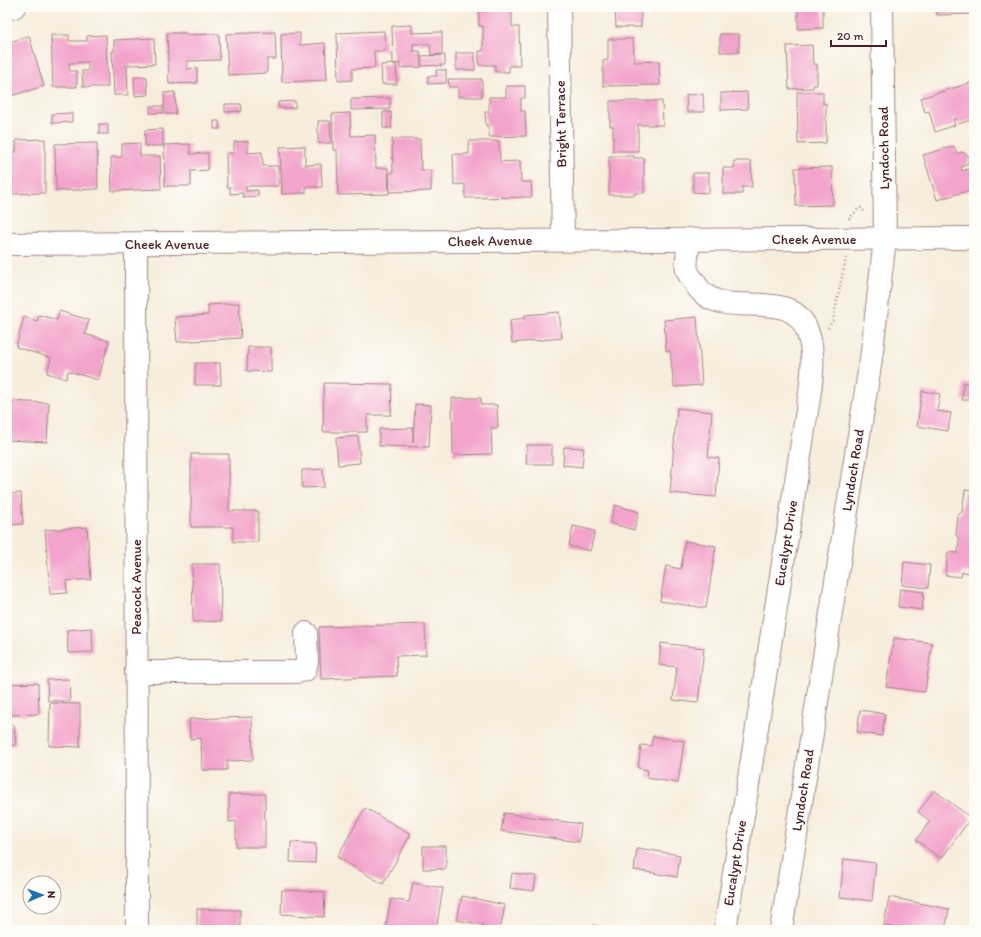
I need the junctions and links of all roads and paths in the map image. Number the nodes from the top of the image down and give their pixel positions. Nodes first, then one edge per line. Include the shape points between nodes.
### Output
1 (14, 7) edge
2 (559, 7) edge
3 (882, 7) edge
4 (7, 9) edge
5 (974, 238) edge
6 (689, 239) junction
7 (885, 239) junction
8 (563, 240) junction
9 (7, 244) edge
10 (136, 244) junction
11 (306, 633) dead end
12 (136, 672) junction
13 (137, 930) edge
14 (725, 930) edge
15 (781, 930) edge

1 - 4 street
2 - 8 street, Bright Terrace
3 - 7 street, Lyndoch Road
5 - 7 street, Cheek Avenue
6 - 7 street, Cheek Avenue
6 - 8 street, Cheek Avenue
6 - 14 street, Eucalypt Drive via 687,270 698,290 707,297 729,304 767,304 798,316 808,332 811,351 811,379 804,430
7 - 15 street, Lyndoch Road via 870,358
8 - 10 street, Cheek Avenue
9 - 10 street, Cheek Avenue
10 - 12 street, Peacock Avenue
11 - 12 street via 307,662 305,670 297,672
12 - 13 street, Peacock Avenue

